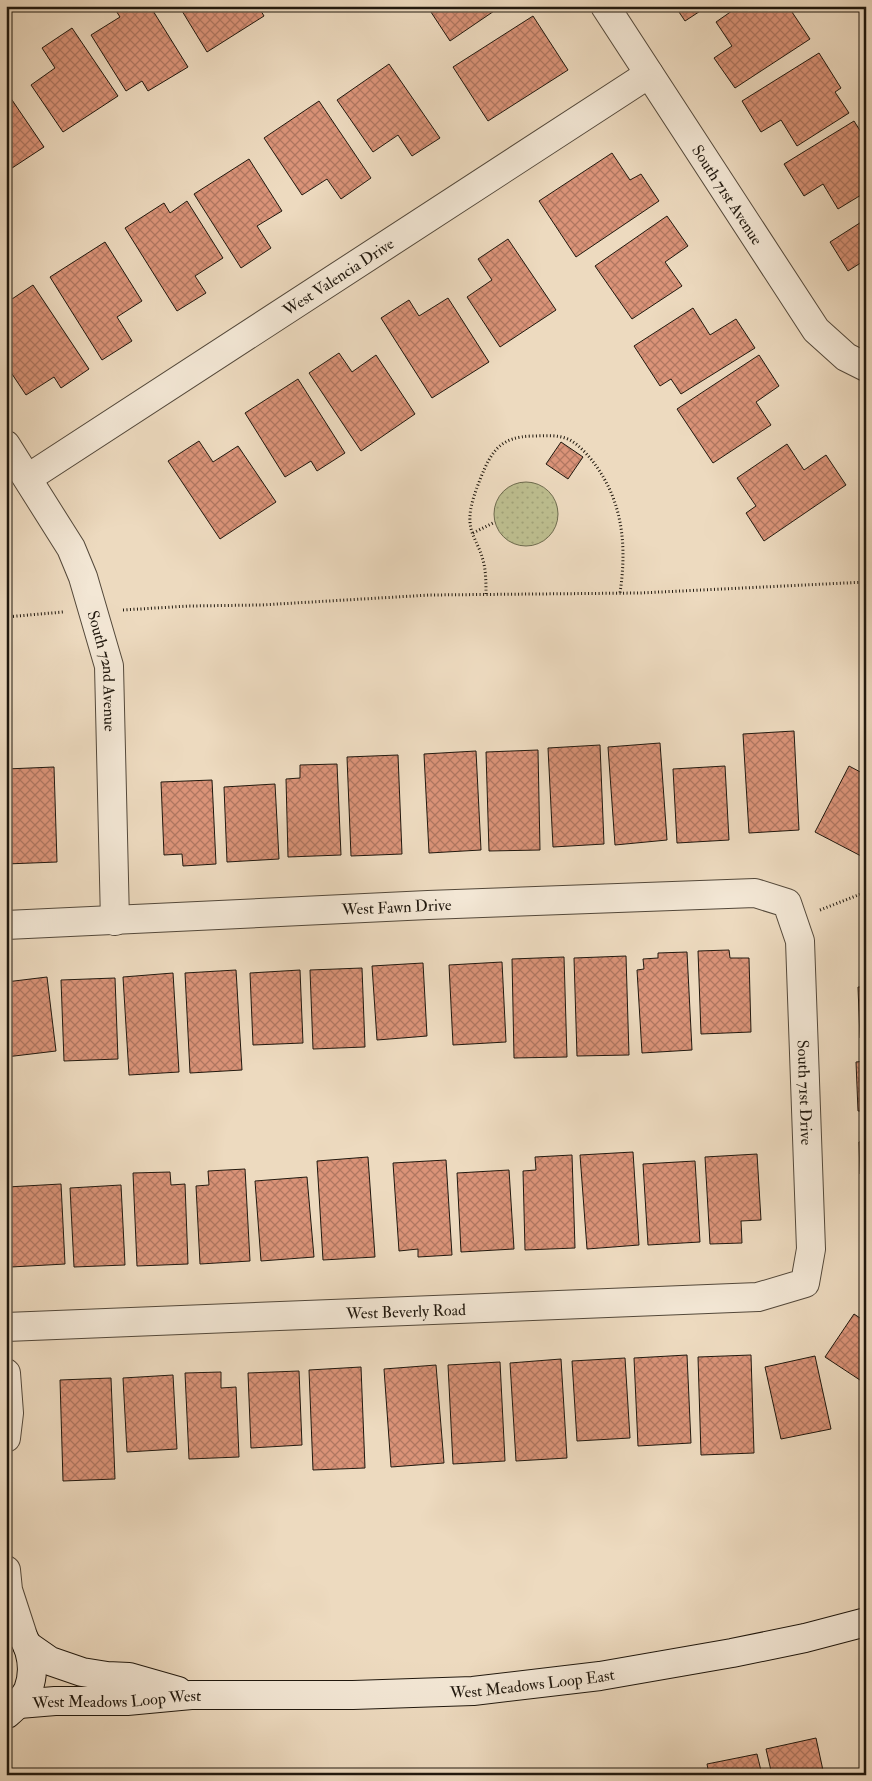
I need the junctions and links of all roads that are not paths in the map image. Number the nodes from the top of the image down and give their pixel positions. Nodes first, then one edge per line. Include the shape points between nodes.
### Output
1 (605, 6) edge
2 (649, 74) junction
3 (866, 367) edge
4 (6, 445) edge
5 (28, 478) junction
6 (790, 912) joint
7 (115, 921) junction
8 (6, 925) edge
9 (805, 1283) joint
10 (6, 1327) edge
11 (6, 1373) edge
12 (6, 1438) edge
13 (6, 1570) edge
14 (864, 1628) edge
15 (19, 1634) edge
16 (191, 1695) junction
17 (13, 1710) edge

1 - 2 street, South 71st Avenue
2 - 3 street, South 71st Avenue via 816,330 846,357
2 - 5 street, West Valencia Drive
4 - 5 street, South 72nd Avenue
5 - 7 street, South 72nd Avenue via 71,548 83,577 109,666
6 - 7 street, West Fawn Drive via 755,893
6 - 9 street, South 71st Drive via 800,941 810,1249
7 - 8 street, West Fawn Drive
9 - 10 street, West Beverly Road via 758,1297
11 - 12 street via 9,1413
13 - 15 street
14 - 16 street, West Meadows Loop East via 600,1676 472,1690 353,1695
15 - 16 street, West Meadows Loop West via 50,1661 82,1672 129,1677
15 - 17 street via 32,1660 32,1676 27,1691
16 - 17 street, West Meadows Loop West via 127,1702 55,1701

